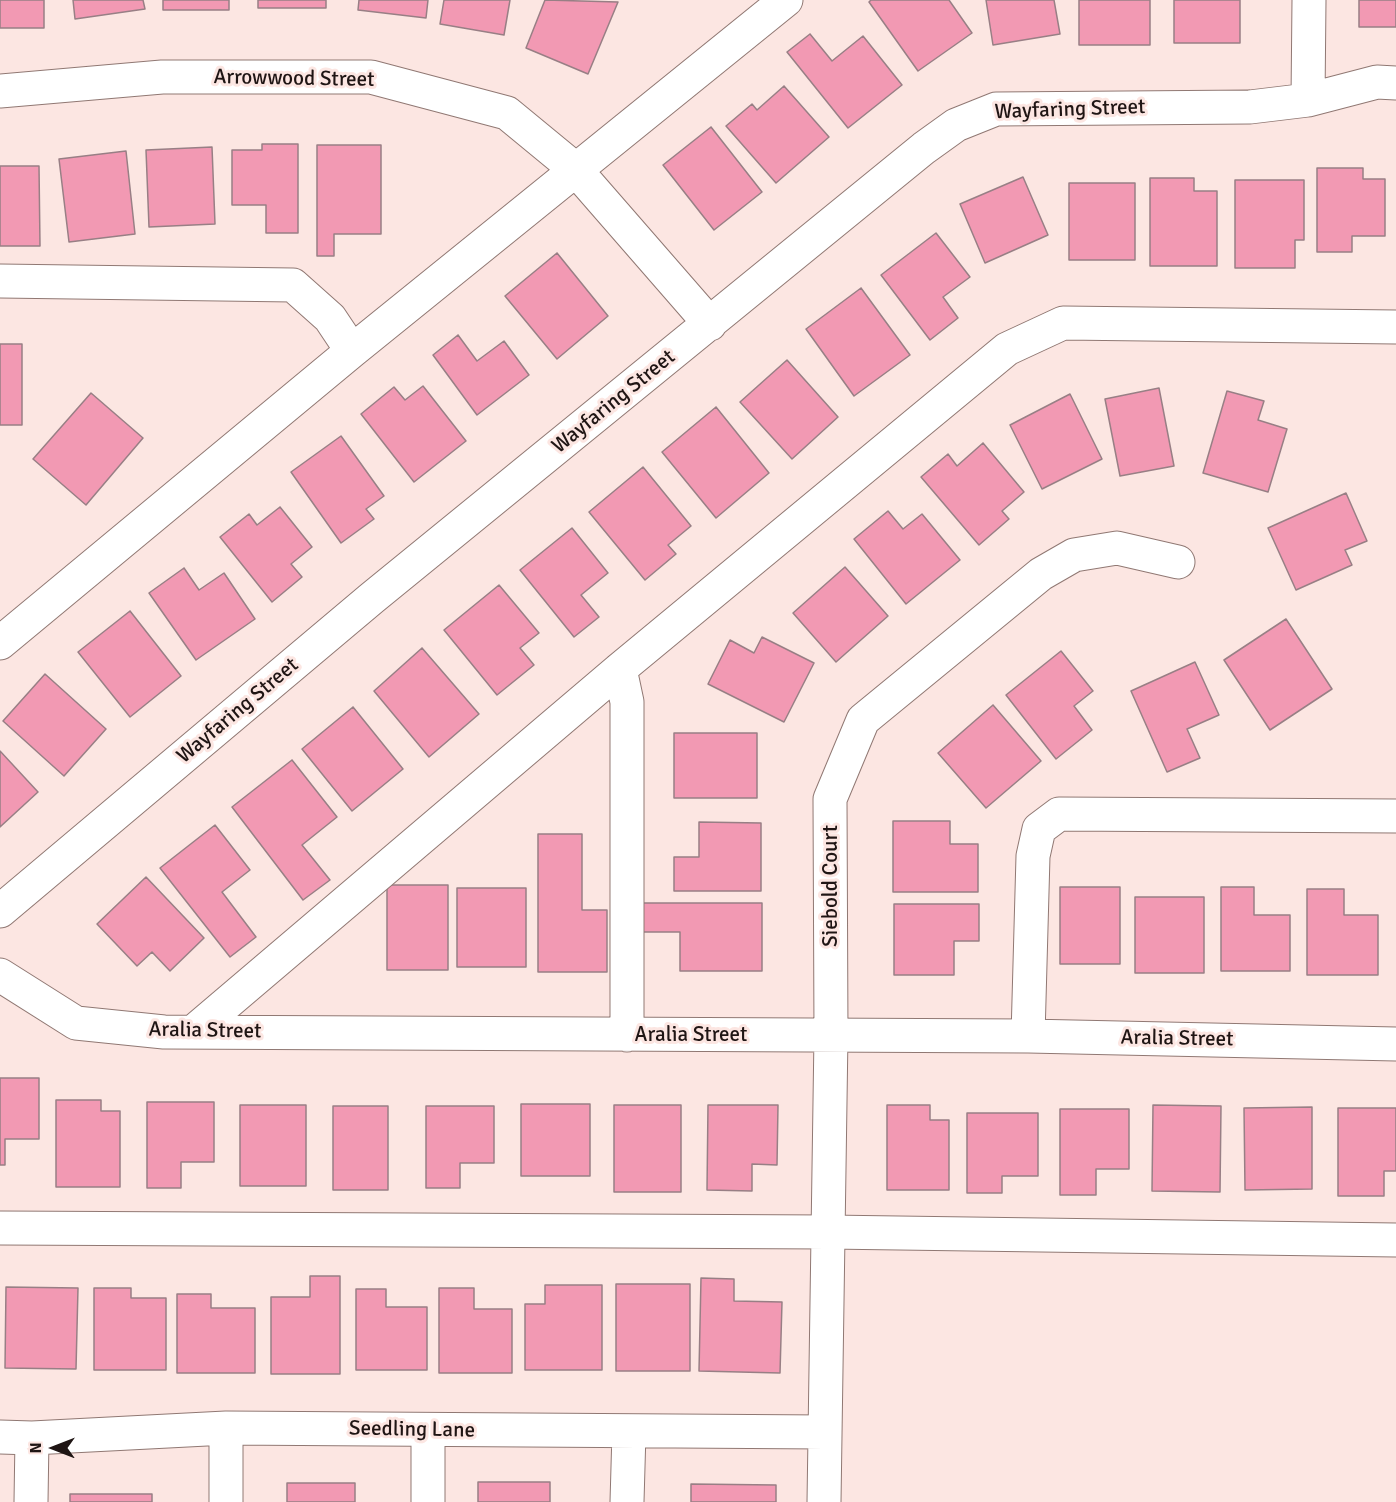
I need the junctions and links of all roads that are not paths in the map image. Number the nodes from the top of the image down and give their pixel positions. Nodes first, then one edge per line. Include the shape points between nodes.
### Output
1 (786, 0) edge
2 (1309, 0) edge
3 (1396, 83) edge
4 (0, 91) edge
5 (1308, 100) junction
6 (575, 169) junction
7 (0, 281) edge
8 (710, 324) junction
9 (1396, 327) edge
10 (352, 351) junction
11 (1178, 562) dead end
12 (0, 643) edge
13 (620, 669) junction
14 (1396, 816) edge
15 (0, 910) edge
16 (0, 975) edge
17 (193, 1032) junction
18 (627, 1035) junction
19 (831, 1035) junction
20 (1028, 1036) junction
21 (1396, 1044) edge
22 (0, 1228) edge
23 (828, 1232) junction
24 (1396, 1240) edge
25 (226, 1428) junction
26 (428, 1430) junction
27 (629, 1432) junction
28 (825, 1432) junction
29 (0, 1437) edge
30 (32, 1438) junction
31 (31, 1502) edge
32 (226, 1502) edge
33 (428, 1502) edge
34 (627, 1502) edge
35 (824, 1502) edge

1 - 6 street
2 - 5 street
3 - 5 street, Wayfaring Street via 1377,82
4 - 6 street, Arrowwood Street via 162,77 371,77 507,113
5 - 8 street, Wayfaring Street via 1250,107 996,109 956,125 924,147
6 - 8 street, Arrowwood Street
6 - 10 street
7 - 10 street via 293,285 330,318
8 - 15 street, Wayfaring Street via 363,605
9 - 13 street via 1063,323 1007,349
10 - 12 street
11 - 19 street, Siebold Court via 1117,548 1074,555 1041,574 863,720 830,799
13 - 17 street
13 - 18 street via 627,702
14 - 20 street via 1059,814 1039,829 1033,856
16 - 17 street, Aralia Street via 76,1023
17 - 18 street, Aralia Street
18 - 19 street, Aralia Street
19 - 20 street, Aralia Street
19 - 23 street, Siebold Court
20 - 21 street, Aralia Street
22 - 23 street
23 - 24 street
23 - 28 street, Siebold Court
25 - 26 street, Seedling Lane
25 - 30 street, Seedling Lane
25 - 32 street
26 - 27 street, Seedling Lane
26 - 33 street
27 - 28 street, Seedling Lane
27 - 34 street
28 - 35 street, Siebold Court
29 - 30 street, Seedling Lane
30 - 31 street

